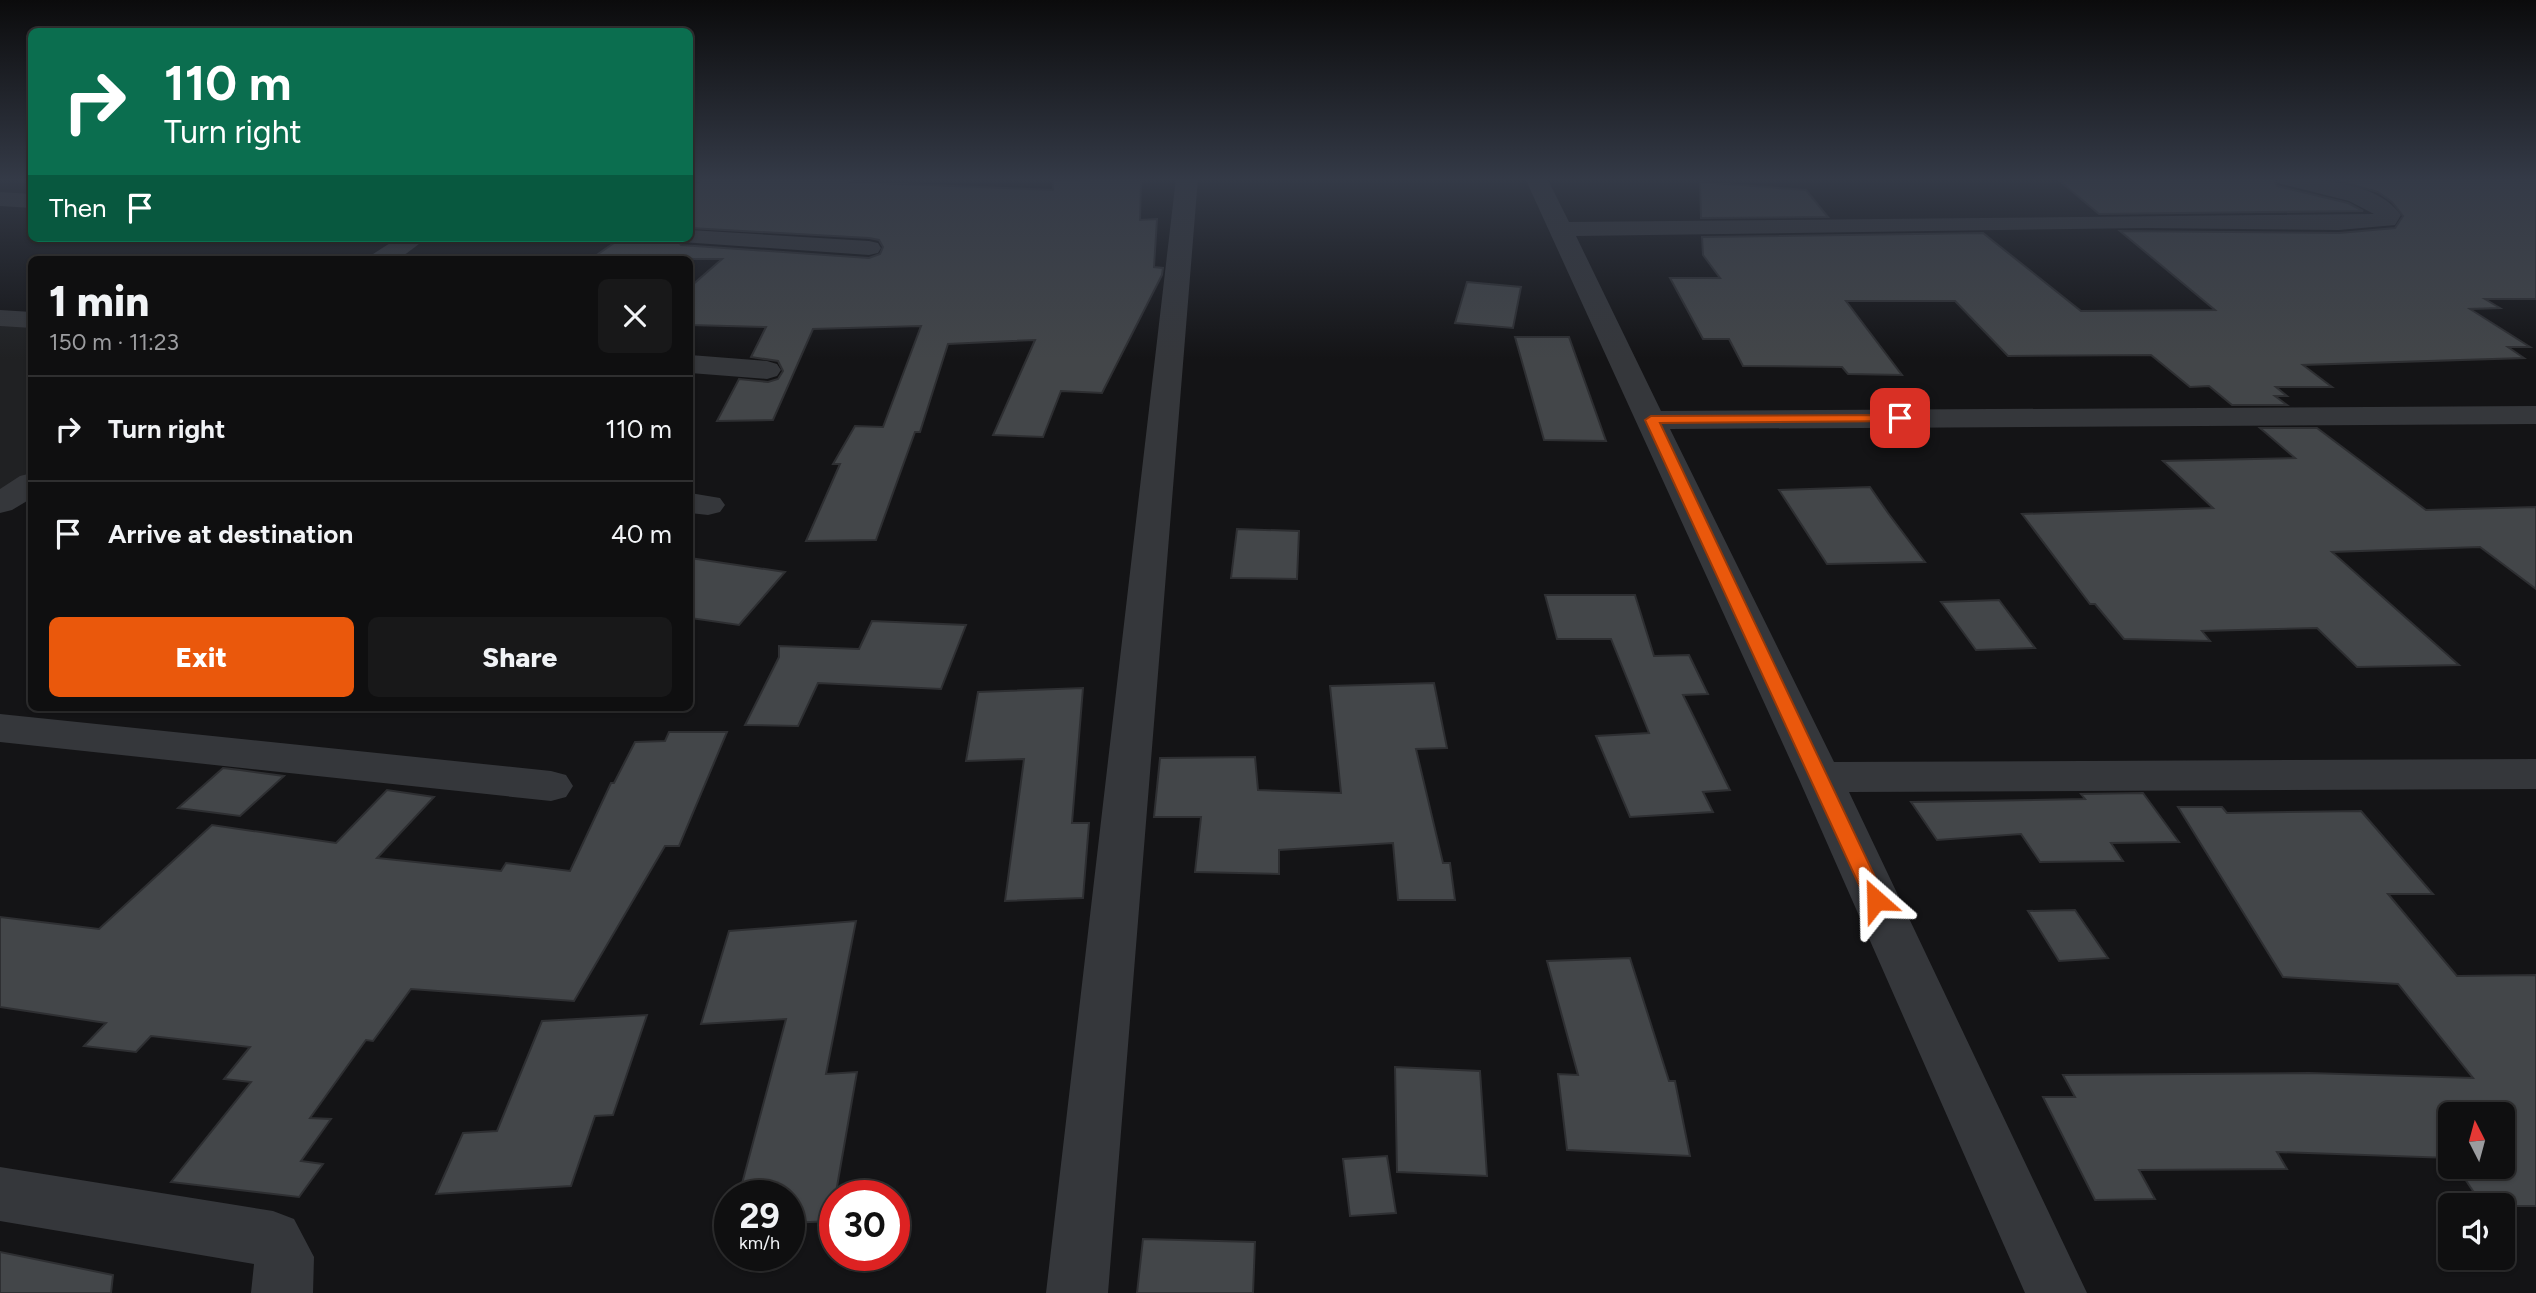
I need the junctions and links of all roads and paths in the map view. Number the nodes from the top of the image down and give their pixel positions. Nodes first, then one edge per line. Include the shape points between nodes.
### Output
1 (712, 238) edge
2 (1181, 238) edge
3 (1563, 238) edge
4 (409, 242) edge
5 (869, 248) dead end
6 (387, 256) edge
7 (0, 318) edge
8 (28, 320) edge
9 (693, 364) edge
10 (767, 370) dead end
11 (2536, 415) edge
12 (1651, 420) junction
13 (28, 486) edge
14 (0, 503) edge
15 (0, 728) edge
16 (2536, 774) edge
17 (1820, 777) junction
18 (551, 786) dead end
19 (0, 1194) edge
20 (282, 1293) edge
21 (1077, 1293) edge
22 (2056, 1293) edge

1 - 5 street
2 - 21 street
3 - 12 street
4 - 6 street
7 - 8 street
9 - 10 street
11 - 12 street
12 - 17 street
13 - 14 street
15 - 18 street
16 - 17 street
17 - 22 street
19 - 20 street via 273,1239 284,1258

